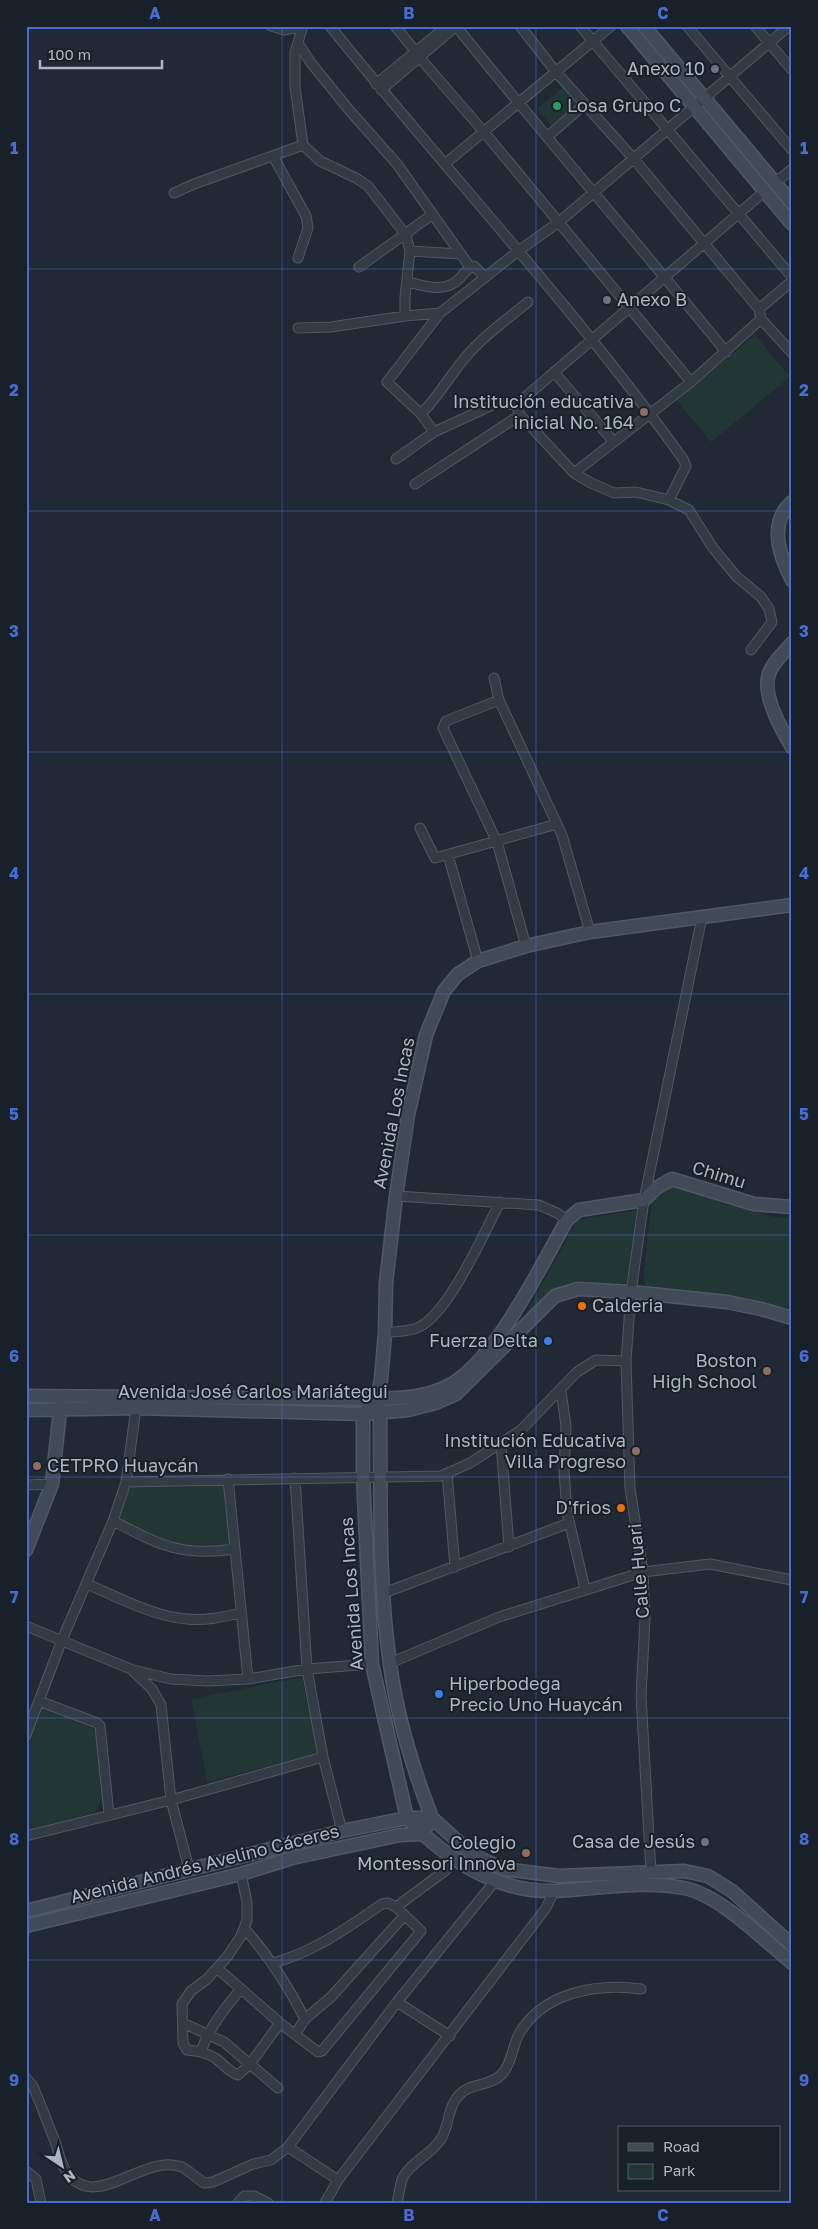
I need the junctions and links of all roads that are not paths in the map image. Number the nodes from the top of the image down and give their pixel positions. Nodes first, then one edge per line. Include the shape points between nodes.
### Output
1 (271, 26) edge
2 (303, 26) edge
3 (330, 26) edge
4 (395, 26) edge
5 (447, 26) edge
6 (456, 26) edge
7 (520, 26) edge
8 (580, 26) edge
9 (611, 26) edge
10 (627, 26) edge
11 (644, 26) edge
12 (687, 26) edge
13 (755, 26) edge
14 (788, 26) edge
15 (298, 42) junction
16 (592, 42) junction
17 (769, 43) junction
18 (418, 55) junction
19 (792, 70) edge
20 (556, 72) junction
21 (730, 76) junction
22 (379, 87) junction
23 (699, 102) junction
24 (518, 104) junction
25 (585, 104) junction
26 (667, 128) junction
27 (484, 132) junction
28 (547, 137) junction
29 (303, 145) junction
30 (792, 150) edge
31 (273, 156) junction
32 (633, 158) junction
33 (446, 163) junction
34 (792, 169) edge
35 (775, 183) junction
36 (764, 191) junction
37 (594, 192) junction
38 (174, 193) dead end
39 (792, 203) edge
40 (433, 214) junction
41 (738, 214) junction
42 (559, 222) junction
43 (792, 224) edge
44 (406, 235) junction
45 (704, 243) junction
46 (410, 251) junction
47 (517, 252) junction
48 (461, 254) junction
49 (298, 258) dead end
50 (359, 267) dead end
51 (470, 267) junction
52 (665, 276) junction
53 (486, 277) junction
54 (792, 277) edge
55 (408, 282) junction
56 (790, 286) edge
57 (528, 302) dead end
58 (629, 308) junction
59 (759, 309) junction
60 (440, 313) junction
61 (406, 316) junction
62 (761, 319) junction
63 (298, 328) dead end
64 (591, 340) junction
65 (726, 352) junction
66 (792, 353) edge
67 (554, 372) junction
68 (691, 382) junction
69 (516, 405) junction
70 (421, 414) junction
71 (651, 414) junction
72 (520, 415) junction
73 (434, 432) junction
74 (613, 441) junction
75 (396, 459) dead end
76 (574, 473) junction
77 (415, 484) dead end
78 (669, 500) junction
79 (792, 502) edge
80 (792, 580) edge
81 (792, 643) edge
82 (751, 650) dead end
83 (494, 678) dead end
84 (499, 700) junction
85 (792, 747) edge
86 (557, 824) junction
87 (420, 828) dead end
88 (497, 842) junction
89 (448, 855) junction
90 (792, 905) edge
91 (702, 917) junction
92 (590, 932) junction
93 (526, 946) junction
94 (478, 961) junction
95 (396, 1196) junction
96 (644, 1200) junction
97 (500, 1202) junction
98 (792, 1207) edge
99 (567, 1220) junction
100 (631, 1292) junction
101 (792, 1318) edge
102 (385, 1333) junction
103 (626, 1361) junction
104 (561, 1390) junction
105 (26, 1396) edge
106 (61, 1403) junction
107 (378, 1406) junction
108 (136, 1408) junction
109 (26, 1410) edge
110 (363, 1414) junction
111 (501, 1443) junction
112 (447, 1473) junction
113 (363, 1476) junction
114 (381, 1476) junction
115 (295, 1478) junction
116 (228, 1479) junction
117 (126, 1482) junction
118 (52, 1484) junction
119 (26, 1485) edge
120 (113, 1521) junction
121 (569, 1523) junction
122 (508, 1547) junction
123 (235, 1549) junction
124 (26, 1550) edge
125 (455, 1567) junction
126 (644, 1572) junction
127 (792, 1580) edge
128 (87, 1584) junction
129 (586, 1589) junction
130 (384, 1593) junction
131 (241, 1613) junction
132 (26, 1626) edge
133 (62, 1640) junction
134 (390, 1663) junction
135 (372, 1664) junction
136 (307, 1669) junction
137 (133, 1670) junction
138 (248, 1679) junction
139 (39, 1701) junction
140 (26, 1735) edge
141 (324, 1757) junction
142 (171, 1800) junction
143 (110, 1814) junction
144 (407, 1818) junction
145 (432, 1818) junction
146 (342, 1831) junction
147 (422, 1834) junction
148 (26, 1836) edge
149 (290, 1844) junction
150 (292, 1858) junction
151 (454, 1859) junction
152 (189, 1869) junction
153 (651, 1872) junction
154 (241, 1874) junction
155 (495, 1881) junction
156 (554, 1891) junction
157 (86, 1895) junction
158 (396, 1907) junction
159 (90, 1910) junction
160 (26, 1911) edge
161 (404, 1916) junction
162 (26, 1926) edge
163 (244, 1928) junction
164 (792, 1944) edge
165 (273, 1963) junction
166 (792, 1963) edge
167 (217, 1968) junction
168 (641, 1989) dead end
169 (240, 1990) junction
170 (396, 2002) junction
171 (305, 2019) junction
172 (183, 2023) junction
173 (280, 2023) junction
174 (207, 2032) junction
175 (296, 2033) junction
176 (450, 2036) junction
177 (200, 2051) junction
178 (250, 2064) junction
179 (26, 2078) edge
180 (278, 2088) dead end
181 (288, 2146) junction
182 (26, 2171) edge
183 (338, 2180) junction
184 (41, 2203) edge
185 (238, 2203) edge
186 (268, 2203) edge
187 (325, 2203) edge
188 (397, 2203) edge

1 - 2 street via 284,30
2 - 15 street
3 - 22 street
4 - 18 street
5 - 18 street
6 - 18 street
6 - 24 street
7 - 20 street
8 - 16 street
9 - 16 street
10 - 23 main road
11 - 23 main road
12 - 21 street
13 - 17 street
14 - 17 street
15 - 29 street via 295,87
15 - 40 street via 311,63 397,164
16 - 20 street
16 - 26 street
17 - 19 street
17 - 21 street
18 - 22 street
18 - 27 street
20 - 24 street
20 - 25 street
21 - 23 street
21 - 30 street
22 - 33 street
23 - 26 street
23 - 35 main road
23 - 36 main road
24 - 27 street
24 - 28 street
25 - 28 street
25 - 32 street
26 - 32 street
26 - 41 street
27 - 33 street
27 - 42 street
28 - 37 street
29 - 31 street
29 - 44 street via 320,162 368,186
31 - 38 street
31 - 49 street via 306,216 308,228
32 - 37 street
32 - 45 street
33 - 47 street
34 - 35 street
35 - 39 main road
36 - 41 street
36 - 43 main road
37 - 42 street
37 - 52 street
40 - 44 street
40 - 48 street
41 - 45 street
41 - 54 street
42 - 47 street
42 - 58 street
44 - 46 street
44 - 50 street
45 - 52 street
45 - 59 street
46 - 48 street
46 - 55 street
47 - 53 street
47 - 64 street
48 - 51 street
51 - 53 street via 479,268
51 - 55 street via 456,282 444,288
52 - 58 street
52 - 65 street
53 - 60 street
55 - 61 street
56 - 59 street
57 - 70 street via 479,342
58 - 64 street
58 - 68 street
59 - 62 street
60 - 61 street
60 - 70 street via 387,382
61 - 63 street via 331,327
62 - 65 street
62 - 66 street
64 - 67 street
64 - 71 street
65 - 68 street
67 - 69 street
67 - 74 street
68 - 71 street
69 - 72 street
69 - 73 street via 497,403
70 - 73 street
71 - 74 street
71 - 78 street via 686,466
72 - 76 street
72 - 77 street
73 - 75 street
74 - 76 street
76 - 78 street via 614,493 636,492
78 - 82 street via 689,510 713,548 769,609 772,622
79 - 80 main road via 778,518 778,526 779,546
81 - 85 main road via 770,670 767,682 771,704
83 - 84 street
84 - 86 street
84 - 88 street via 446,721 443,728
86 - 88 street
86 - 92 street
87 - 89 street via 435,858
88 - 89 street
88 - 93 street
89 - 94 street
90 - 91 main road, Avenida Los Incas
91 - 92 main road, Avenida Los Incas
91 - 96 street, Calle Huari
92 - 93 main road, Avenida Los Incas
93 - 94 main road, Avenida Los Incas
94 - 95 main road, Avenida Los Incas via 458,974 433,1014 408,1115
95 - 97 street
95 - 102 main road, Avenida Los Incas via 386,1282
96 - 98 main road, Chimu via 672,1179 754,1204
96 - 99 main road via 579,1210
96 - 100 street, Calle Huari
97 - 99 street via 539,1205
97 - 102 street via 450,1294 430,1321 418,1328
99 - 107 main road, Avenida José Carlos Mariátegui via 494,1343 473,1366 449,1386
100 - 101 main road, Avenida José Carlos Mariátegui via 727,1302
100 - 103 street, Calle Huari
100 - 107 main road, Avenida José Carlos Mariátegui via 578,1290 555,1296 456,1394 408,1410
102 - 107 main road, Avenida Los Incas
103 - 104 street via 596,1360 577,1372
103 - 126 street, Calle Huari via 630,1488
104 - 111 street via 521,1430
104 - 121 street via 566,1426 564,1471
105 - 106 main road, Avenida José Carlos Mariátegui
106 - 107 main road, Avenida José Carlos Mariátegui
106 - 108 main road, Avenida José Carlos Mariátegui
106 - 109 main road, Avenida José Carlos Mariátegui
106 - 118 main road
107 - 110 main road, Avenida José Carlos Mariátegui
107 - 114 main road, Avenida Los Incas
108 - 110 main road, Avenida José Carlos Mariátegui
108 - 117 street
110 - 113 main road, Avenida Los Incas
111 - 112 street
111 - 122 street
112 - 114 street via 441,1476
112 - 125 street
113 - 114 street
113 - 115 street
113 - 135 main road, Avenida Los Incas
114 - 130 main road, Avenida Los Incas
115 - 116 street
115 - 136 street
116 - 117 street
116 - 123 street
117 - 120 street
118 - 119 street
118 - 124 main road
120 - 123 street via 171,1548 191,1552
120 - 128 street
121 - 122 street
121 - 129 street
122 - 125 street
123 - 131 street
125 - 130 street
126 - 127 street via 710,1564
126 - 129 street
126 - 153 street, Calle Huari via 641,1696
128 - 131 street via 172,1617 188,1620
128 - 133 street
129 - 134 street via 499,1617
130 - 134 main road, Avenida Los Incas
131 - 138 street
132 - 133 street
133 - 137 street
133 - 139 street
134 - 145 main road, Avenida Los Incas via 401,1718
135 - 136 street
135 - 144 main road, Avenida Los Incas
136 - 138 street
136 - 141 street
137 - 138 street via 171,1679
137 - 142 street via 152,1689 161,1705
139 - 140 street
139 - 143 street via 100,1726
141 - 142 street
141 - 146 street
142 - 143 street
142 - 152 street
143 - 148 street
144 - 145 main road, Avenida Andrés Avelino Cáceres
144 - 146 main road, Avenida Andrés Avelino Cáceres
144 - 147 main road
145 - 147 main road
145 - 153 main road via 473,1855 504,1869 559,1876
146 - 149 main road, Avenida Andrés Avelino Cáceres
147 - 150 main road, Avenida Andrés Avelino Cáceres via 400,1835
147 - 151 main road
149 - 150 main road
149 - 152 main road, Avenida Andrés Avelino Cáceres
150 - 154 main road, Avenida Andrés Avelino Cáceres
151 - 155 main road
151 - 158 street via 446,1870
152 - 157 main road, Avenida Andrés Avelino Cáceres
153 - 164 main road via 684,1871 708,1876 732,1891
154 - 159 main road, Avenida Andrés Avelino Cáceres
154 - 163 street via 247,1902
155 - 156 main road via 524,1890
155 - 170 street
156 - 166 main road via 617,1886 690,1890 721,1905
156 - 176 street via 546,1908
157 - 159 main road
157 - 160 main road, Avenida Andrés Avelino Cáceres
158 - 161 street
158 - 165 street via 382,1904 317,1947
159 - 162 main road, Avenida Andrés Avelino Cáceres
161 - 171 street via 330,1997
161 - 175 street via 422,1931 419,1936 322,2051 313,2050
163 - 165 street
163 - 167 street
165 - 171 street
167 - 169 street
167 - 172 street via 185,1997
168 - 188 street via 575,1991 535,2014 519,2034 507,2069 498,2077 468,2088 453,2103 441,2138 403,2177
169 - 173 street
169 - 174 street
170 - 176 street
170 - 181 street
171 - 175 street
172 - 174 street
172 - 177 street via 184,2047
173 - 175 street
173 - 178 street
174 - 177 street
174 - 178 street
176 - 183 street
177 - 178 street via 238,2075
178 - 180 street
179 - 181 street via 66,2171 77,2183 101,2188 145,2168 160,2165 182,2167 204,2183 213,2182 253,2164 271,2160
181 - 183 street
182 - 184 street via 36,2179
183 - 187 street
185 - 186 street via 244,2196 254,2196

